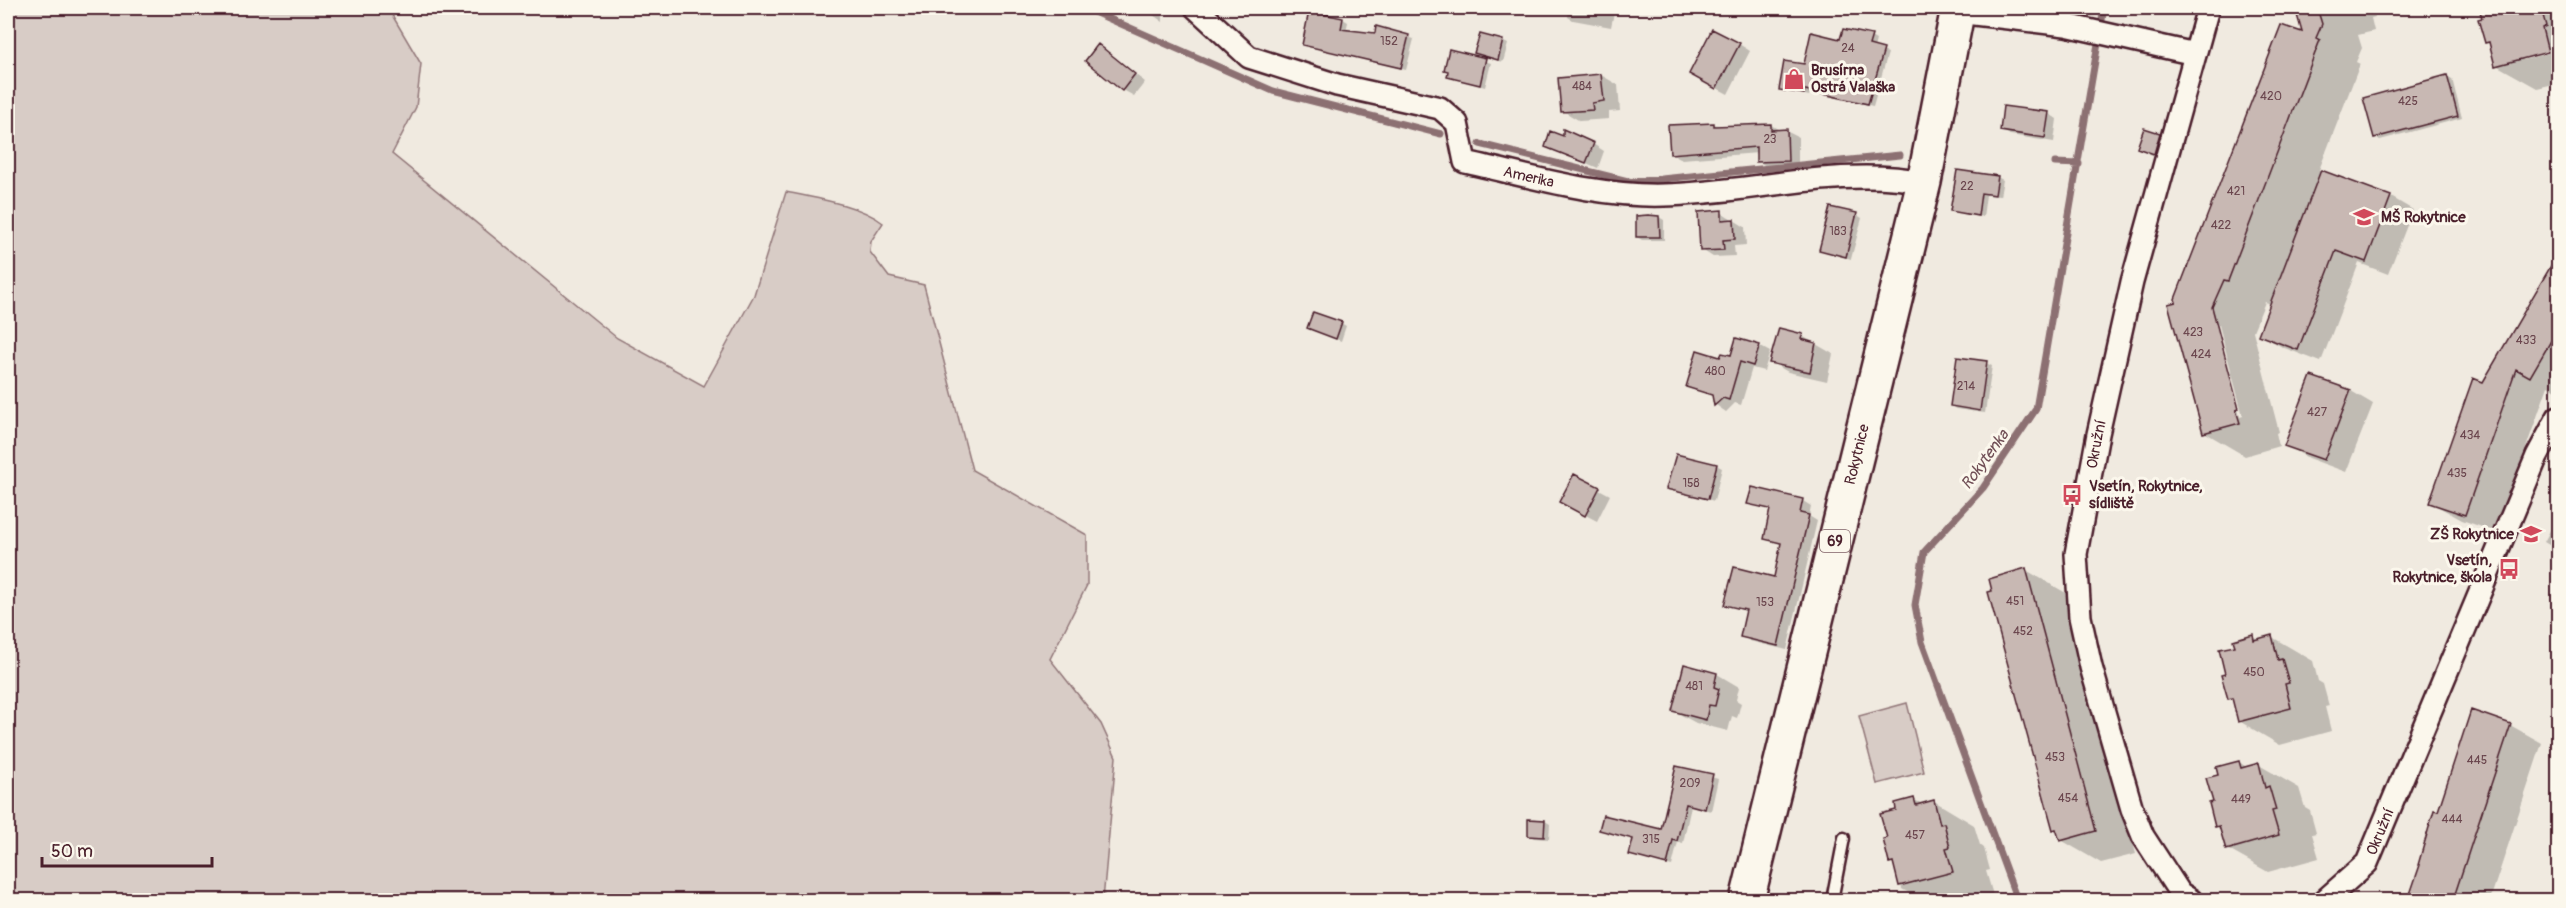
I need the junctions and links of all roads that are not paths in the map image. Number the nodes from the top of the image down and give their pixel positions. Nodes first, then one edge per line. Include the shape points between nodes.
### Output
1 (1196, 8) edge
2 (2208, 8) edge
3 (1957, 10) edge
4 (2195, 54) junction
5 (1924, 182) junction
6 (2559, 417) edge
7 (1844, 838) dead end
8 (1747, 900) edge
9 (1832, 900) edge
10 (2192, 900) edge
11 (2325, 900) edge

1 - 5 street, Amerika via 1249,57 1338,86 1440,108 1457,123 1465,162 1628,195 1883,176
2 - 4 street, Okružní
3 - 4 street via 2066,25
3 - 5 main road, Rokytnice / 69
4 - 10 street, Okružní via 2132,282 2076,554 2080,617 2132,809 2180,893
5 - 8 main road, Rokytnice / 69
6 - 11 street, Okružní via 2537,456 2367,863
7 - 9 lane

